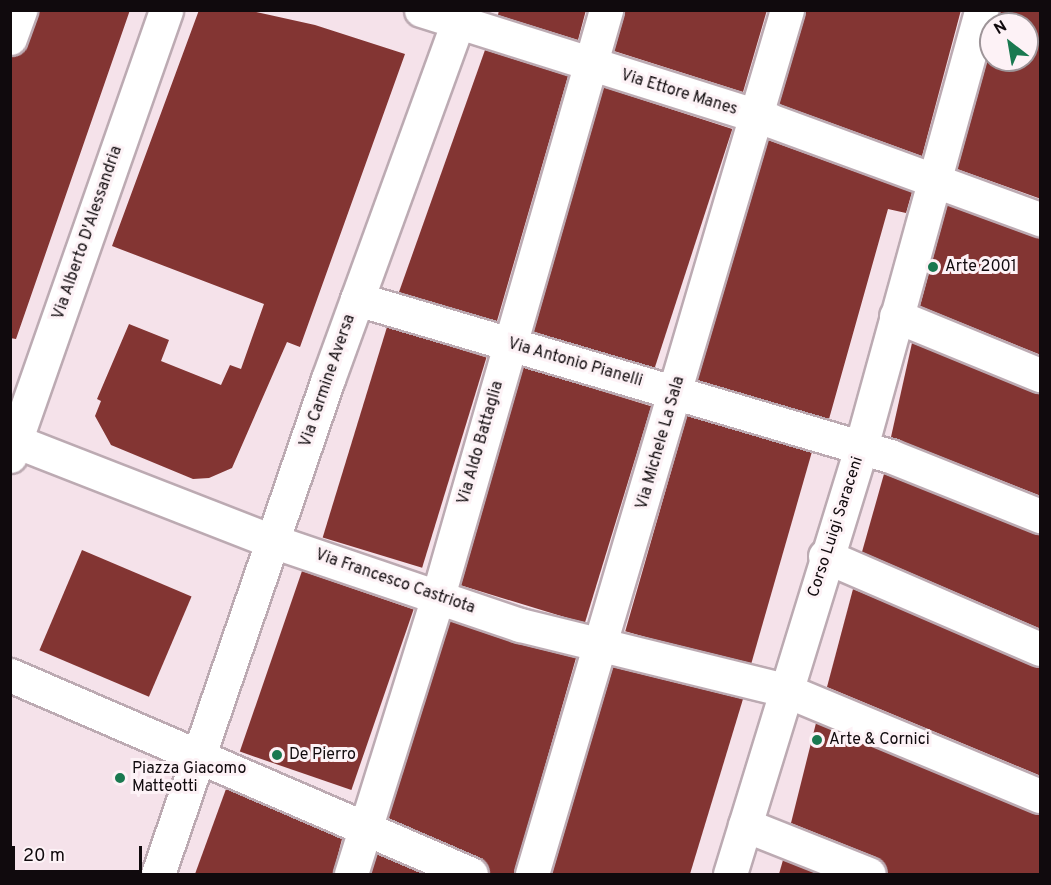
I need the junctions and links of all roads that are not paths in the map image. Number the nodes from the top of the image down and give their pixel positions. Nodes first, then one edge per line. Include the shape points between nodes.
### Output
1 (20, 10) edge
2 (166, 10) edge
3 (421, 10) edge
4 (606, 10) edge
5 (787, 10) edge
6 (981, 10) edge
7 (460, 16) edge
8 (10, 38) edge
9 (588, 65) junction
10 (755, 116) junction
11 (936, 178) junction
12 (1041, 219) edge
13 (357, 299) junction
14 (896, 316) junction
15 (509, 344) junction
16 (1041, 375) edge
17 (676, 393) junction
18 (12, 445) edge
19 (861, 447) junction
20 (1041, 516) edge
21 (273, 541) junction
22 (825, 556) junction
23 (438, 596) junction
24 (603, 648) junction
25 (1041, 649) edge
26 (10, 675) edge
27 (785, 690) junction
28 (186, 750) junction
29 (1041, 796) edge
30 (745, 825) junction
31 (365, 829) junction
32 (158, 874) edge
33 (351, 874) edge
34 (471, 874) edge
35 (532, 874) edge
36 (730, 874) edge
37 (869, 874) edge

1 - 8 street
2 - 18 street, Via Alberto D'Alessandria
3 - 7 street, Via Ettore Manes
4 - 9 street, Via Aldo Battaglia
5 - 10 street, Via Michele La Sala
6 - 11 street, Corso Luigi Saraceni
7 - 9 street, Via Ettore Manes
7 - 13 street, Via Carmine Aversa
9 - 10 street, Via Ettore Manes
9 - 15 street, Via Aldo Battaglia
10 - 11 street, Via Ettore Manes
10 - 17 street, Via Michele La Sala
11 - 12 street, Via Ettore Manes
11 - 14 street, Corso Luigi Saraceni
13 - 15 street, Via Antonio Pianelli
13 - 21 street, Via Carmine Aversa
14 - 16 street
14 - 19 street, Corso Luigi Saraceni
15 - 17 street, Via Antonio Pianelli
15 - 23 street, Via Aldo Battaglia
17 - 19 street, Via Antonio Pianelli
17 - 24 street, Via Michele La Sala
18 - 21 street, Via Francesco Castriota
19 - 20 street, Via Antonio Pianelli
19 - 22 street, Corso Luigi Saraceni
21 - 23 street, Via Francesco Castriota
21 - 28 street, Via Carmine Aversa
22 - 25 street
22 - 27 street, Corso Luigi Saraceni
23 - 24 street, Via Francesco Castriota
23 - 31 street, Via Aldo Battaglia
24 - 27 street, Via Francesco Castriota
24 - 35 street, Via Michele La Sala
26 - 28 street
27 - 29 street, Via Francesco Castriota
27 - 30 street, Corso Luigi Saraceni
28 - 31 street
28 - 32 street, Via Carmine Aversa
30 - 36 street, Corso Luigi Saraceni
30 - 37 street
31 - 33 street, Via Aldo Battaglia
31 - 34 street

